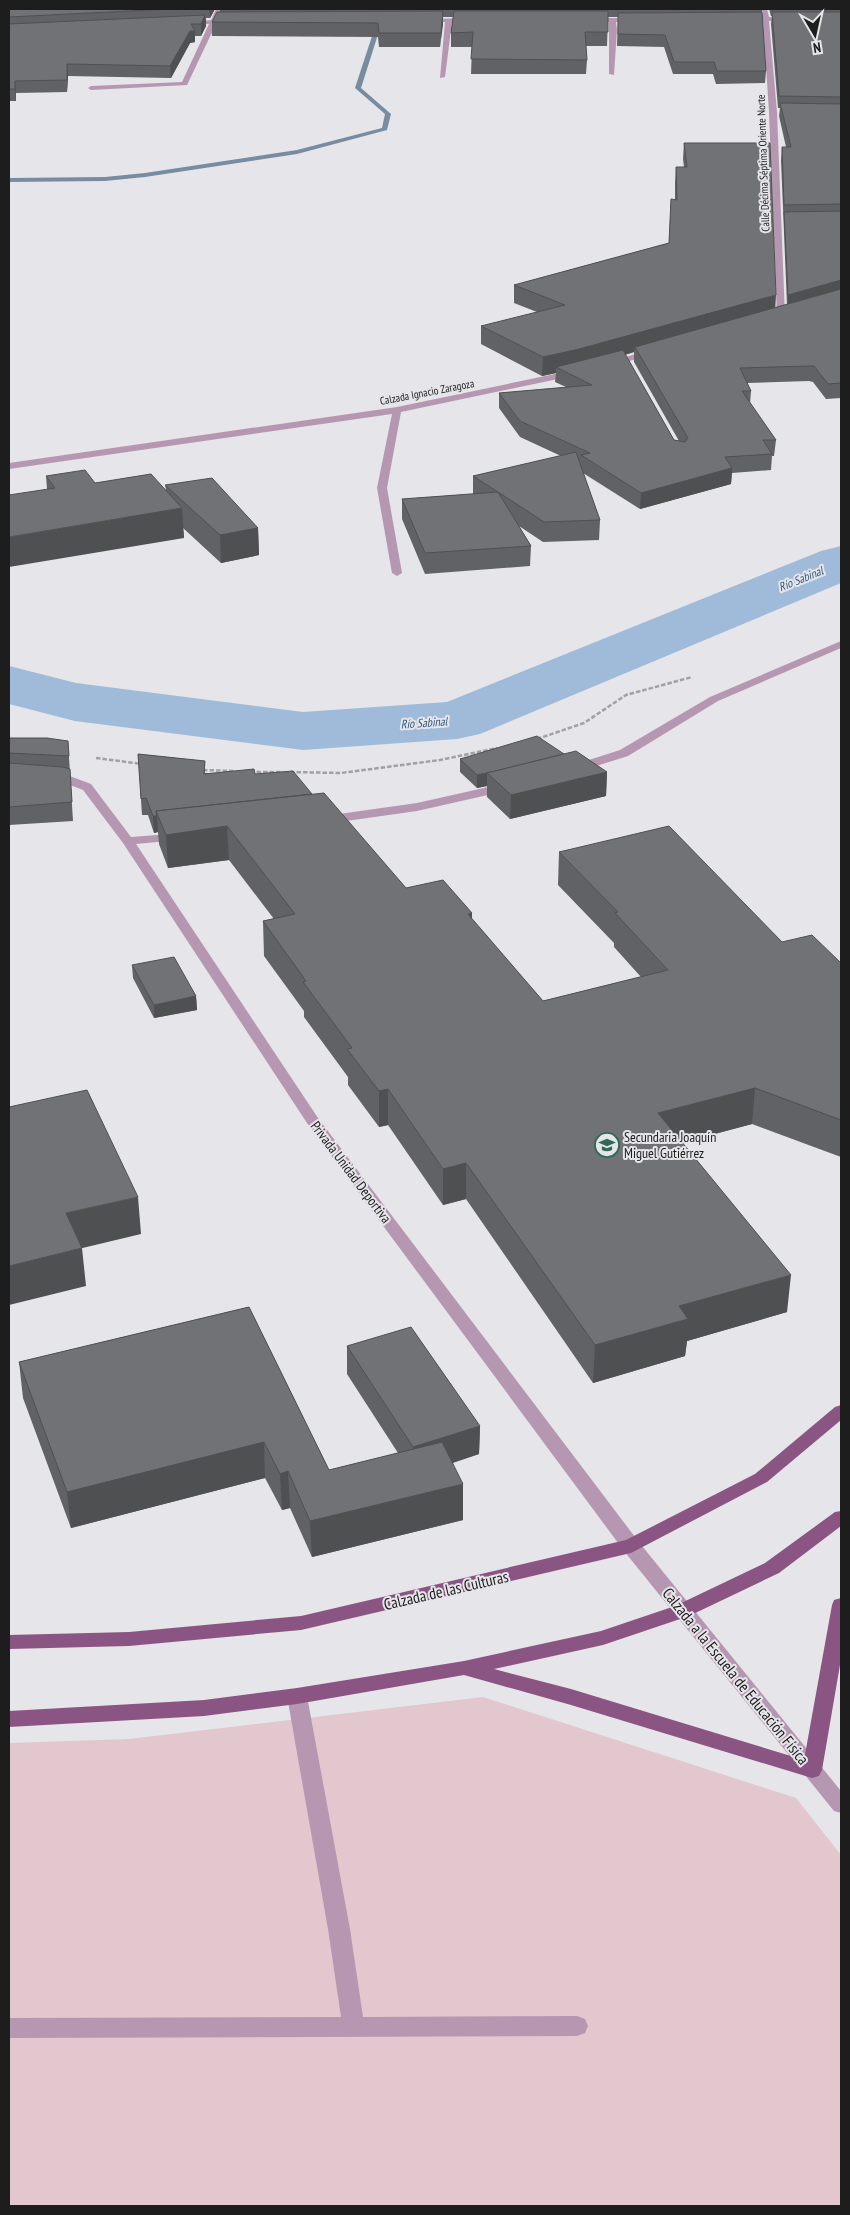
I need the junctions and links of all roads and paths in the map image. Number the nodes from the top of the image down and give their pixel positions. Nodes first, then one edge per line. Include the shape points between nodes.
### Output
1 (219, 9) edge
2 (765, 9) edge
3 (736, 19) edge
4 (765, 19) junction
5 (803, 19) edge
6 (449, 20) junction
7 (478, 20) edge
8 (583, 20) edge
9 (612, 20) junction
10 (650, 20) edge
11 (243, 21) edge
12 (410, 21) edge
13 (214, 22) junction
14 (176, 23) edge
15 (612, 74) dead end
16 (442, 77) dead end
17 (91, 88) dead end
18 (773, 112) junction
19 (783, 112) edge
20 (777, 222) junction
21 (786, 222) edge
22 (781, 317) edge
23 (662, 349) edge
24 (598, 367) edge
25 (580, 372) edge
26 (397, 410) junction
27 (9, 466) edge
28 (397, 573) dead end
29 (841, 644) edge
30 (687, 679) dead end
31 (533, 741) edge
32 (505, 746) edge
33 (94, 758) dead end
34 (150, 764) edge
35 (197, 770) edge
36 (236, 771) edge
37 (245, 772) edge
38 (560, 773) edge
39 (9, 776) edge
40 (523, 783) edge
41 (311, 822) edge
42 (186, 835) edge
43 (128, 841) junction
44 (841, 1411) edge
45 (841, 1517) edge
46 (631, 1546) junction
47 (841, 1605) edge
48 (682, 1611) junction
49 (9, 1642) edge
50 (464, 1668) junction
51 (297, 1696) junction
52 (9, 1719) edge
53 (812, 1770) junction
54 (841, 1805) edge
55 (577, 2026) dead end
56 (353, 2027) junction
57 (9, 2028) edge

1 - 13 street
2 - 4 street, Calle Décima Séptima Oriente Norte
3 - 4 street
4 - 5 street
4 - 18 street, Calle Décima Séptima Oriente Norte
6 - 7 street
6 - 12 street
6 - 16 street
8 - 9 street
9 - 10 street
9 - 15 street
11 - 13 street
13 - 14 street
13 - 17 street via 192,62 185,84
18 - 19 street
18 - 20 street, Calle Décima Séptima Oriente Norte
20 - 21 street
20 - 22 street, Calle Décima Séptima Oriente Norte
23 - 24 street via 627,363
25 - 26 street, Calzada Ignacio Zaragoza
26 - 27 street, Calzada Ignacio Zaragoza
26 - 28 street via 382,488
29 - 38 street via 714,699 624,753
30 - 31 path via 626,694 584,723
32 - 37 path via 440,760 342,773
33 - 34 path
35 - 36 path
39 - 43 street, Privada Unidad Deportiva via 67,779 87,786
40 - 41 street via 417,807
42 - 43 street
43 - 46 street, Privada Unidad Deportiva via 312,1120
44 - 46 main road, Calzada de las Culturas via 761,1478
45 - 48 main road via 772,1568
46 - 48 street, Calzada a la Escuela de Educación Física
46 - 49 main road, Calzada de las Culturas via 301,1623 129,1639
47 - 53 main road
48 - 50 main road via 603,1638
48 - 53 street, Calzada a la Escuela de Educación Física
50 - 51 main road
50 - 53 main road
51 - 52 main road via 204,1708
51 - 56 street
53 - 54 street, Calzada a la Escuela de Educación Física
55 - 56 street
56 - 57 street

